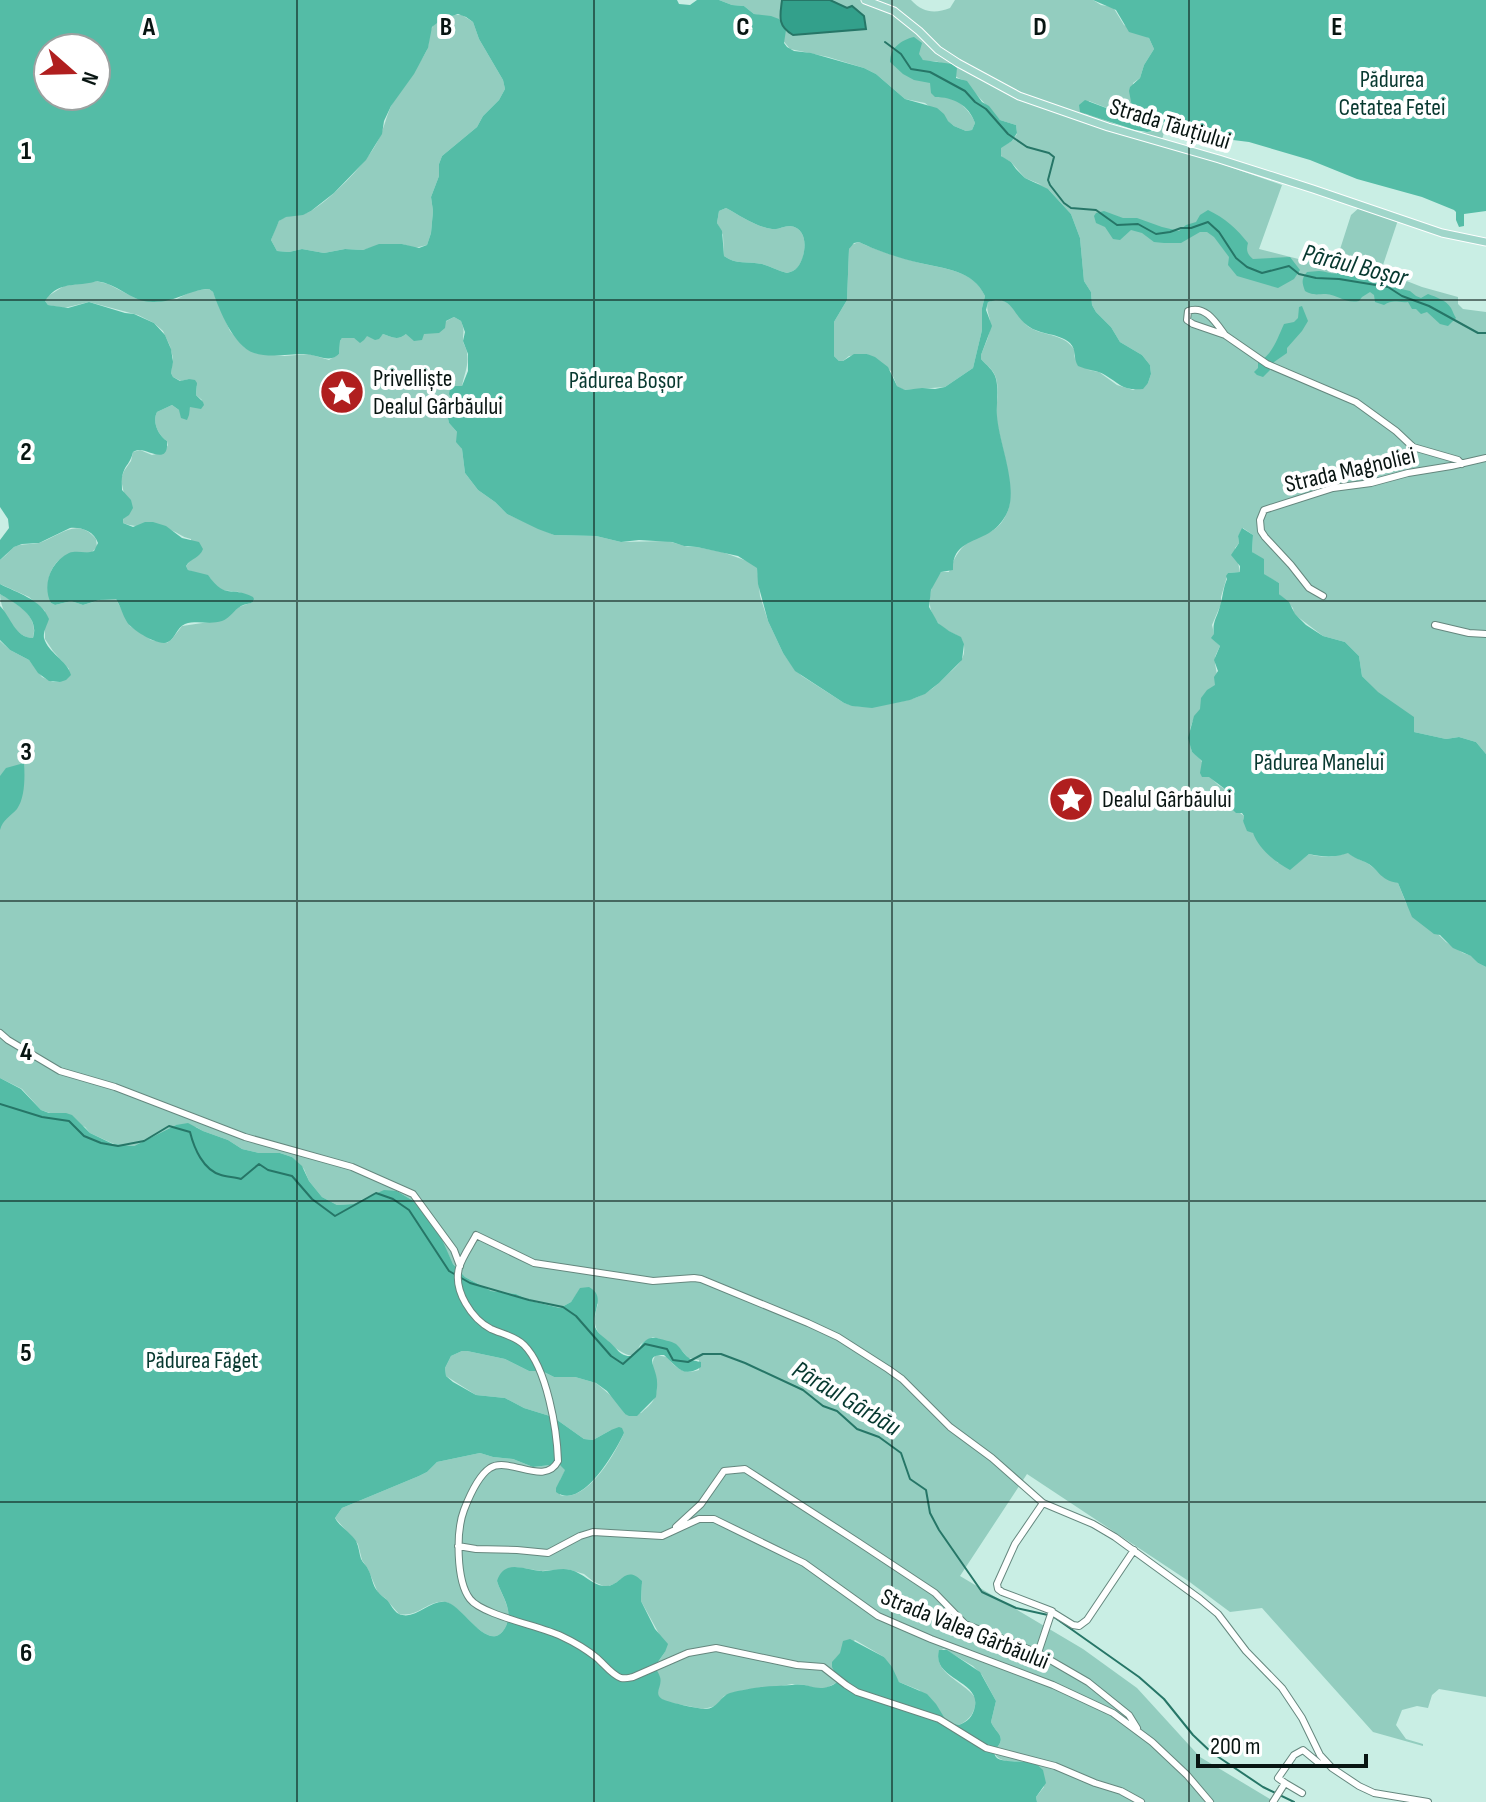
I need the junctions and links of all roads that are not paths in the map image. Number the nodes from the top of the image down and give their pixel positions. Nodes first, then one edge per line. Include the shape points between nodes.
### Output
1 (865, 0) edge
2 (1486, 242) edge
3 (1225, 335) junction
4 (1486, 458) edge
5 (1462, 464) junction
6 (1323, 596) dead end
7 (1435, 625) dead end
8 (1486, 634) edge
9 (0, 1033) edge
10 (459, 1273) junction
11 (1043, 1503) junction
12 (671, 1532) junction
13 (458, 1546) junction
14 (1134, 1550) junction
15 (1052, 1615) junction
16 (1038, 1653) junction
17 (1138, 1730) junction
18 (1325, 1761) junction
19 (1285, 1783) junction
20 (1302, 1793) dead end
21 (1276, 1797) edge
22 (1141, 1802) edge
23 (1210, 1802) edge
24 (1428, 1802) edge

1 - 2 main road, Strada Tăuțiului via 894,11 938,50 1019,96 1442,233
3 - 3 street via 1193,324 1187,320 1188,311 1211,316
3 - 5 street via 1267,364 1356,402 1413,447
4 - 5 street
5 - 6 street, Strada Magnoliei via 1333,488 1264,510 1260,520 1265,537 1309,588
7 - 8 street
9 - 10 street via 60,1071 245,1137 352,1167 413,1194 454,1250
10 - 11 street via 476,1235 545,1265 653,1281 701,1279 808,1323 867,1355 902,1379 950,1427
10 - 13 street via 476,1318 517,1339 529,1352 549,1399 558,1454 551,1470 504,1465 488,1469 463,1512
11 - 14 street via 1093,1524
11 - 15 street via 1015,1544 997,1587
12 - 13 street, Strada Valea Gârbăului via 593,1532 548,1553
12 - 16 street via 701,1504 724,1471 745,1469 935,1593 965,1624
12 - 17 street, Strada Valea Gârbăului via 705,1518 725,1523 804,1563 878,1616 1066,1690
13 - 22 street via 466,1591 476,1605 570,1640 620,1678 716,1648 819,1666 857,1692 939,1719 986,1748 1055,1766
14 - 15 street via 1087,1620 1079,1626
14 - 18 street via 1218,1614 1289,1697
15 - 16 street
16 - 17 street via 1088,1682 1129,1715
17 - 23 street, Strada Valea Gârbăului
18 - 19 street via 1320,1764 1303,1750 1278,1778
18 - 24 street via 1374,1793
19 - 20 street
19 - 21 street

